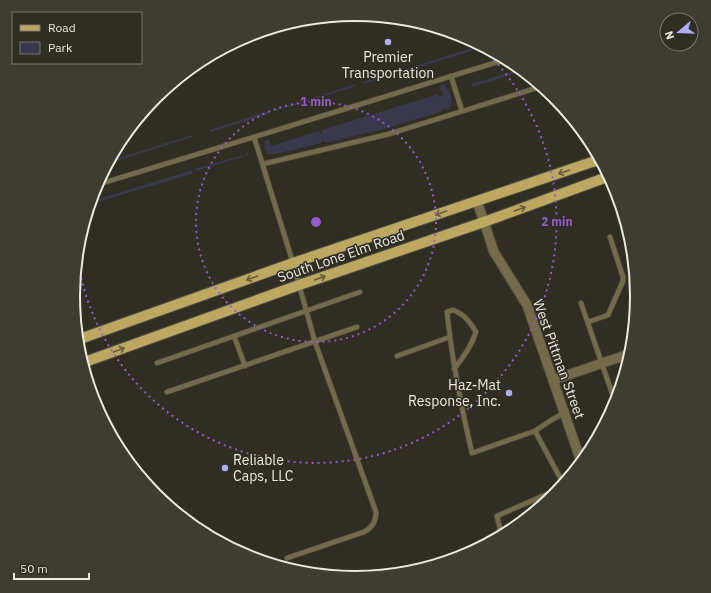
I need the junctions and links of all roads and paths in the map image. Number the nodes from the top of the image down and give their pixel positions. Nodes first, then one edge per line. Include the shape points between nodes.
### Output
1 (499, 61) edge
2 (451, 76) junction
3 (536, 88) edge
4 (462, 111) junction
5 (254, 137) junction
6 (595, 161) edge
7 (263, 164) junction
8 (604, 178) edge
9 (105, 182) edge
10 (477, 201) junction
11 (484, 222) junction
12 (610, 237) dead end
13 (293, 263) junction
14 (299, 285) junction
15 (360, 292) dead end
16 (581, 303) dead end
17 (306, 311) junction
18 (588, 322) junction
19 (356, 328) dead end
20 (234, 336) junction
21 (450, 337) junction
22 (83, 338) edge
23 (315, 342) junction
24 (625, 355) edge
25 (397, 356) dead end
26 (87, 361) edge
27 (157, 362) dead end
28 (602, 363) junction
29 (245, 366) junction
30 (454, 369) junction
31 (552, 380) junction
32 (167, 392) dead end
33 (612, 393) dead end
34 (564, 413) junction
35 (535, 431) junction
36 (580, 457) edge
37 (561, 480) edge
38 (548, 493) edge
39 (501, 531) edge
40 (287, 558) dead end

1 - 2 lane
2 - 4 lane
2 - 5 lane
3 - 4 lane
4 - 7 lane via 376,137
5 - 7 lane
5 - 9 lane
6 -> 10 main road, South Lone Elm Road
7 - 13 lane
11 -> 8 main road, South Lone Elm Road
10 - 11 street, West Pittman Street
10 -> 13 main road, South Lone Elm Road
14 -> 11 main road, South Lone Elm Road
11 - 31 street, West Pittman Street via 494,252 527,305
12 - 18 lane via 623,282 608,315
13 - 14 lane
13 -> 22 main road, South Lone Elm Road
14 - 17 lane
26 -> 14 main road, South Lone Elm Road
15 - 17 lane
16 - 18 lane
17 - 20 lane
17 - 23 lane
18 - 28 lane
19 - 23 lane
20 - 27 lane
20 - 29 lane
21 - 25 lane
21 - 30 lane
21 - 30 lane via 447,312 453,310 460,313 476,332 465,356
23 - 29 lane
23 - 40 lane via 375,508 376,518 373,525 364,532
24 - 28 street
28 - 31 street
28 - 33 lane
29 - 32 lane
30 - 35 lane via 472,453
31 - 34 street, West Pittman Street
34 - 35 lane
34 - 36 street, West Pittman Street
35 - 37 lane
38 - 39 lane via 497,516

